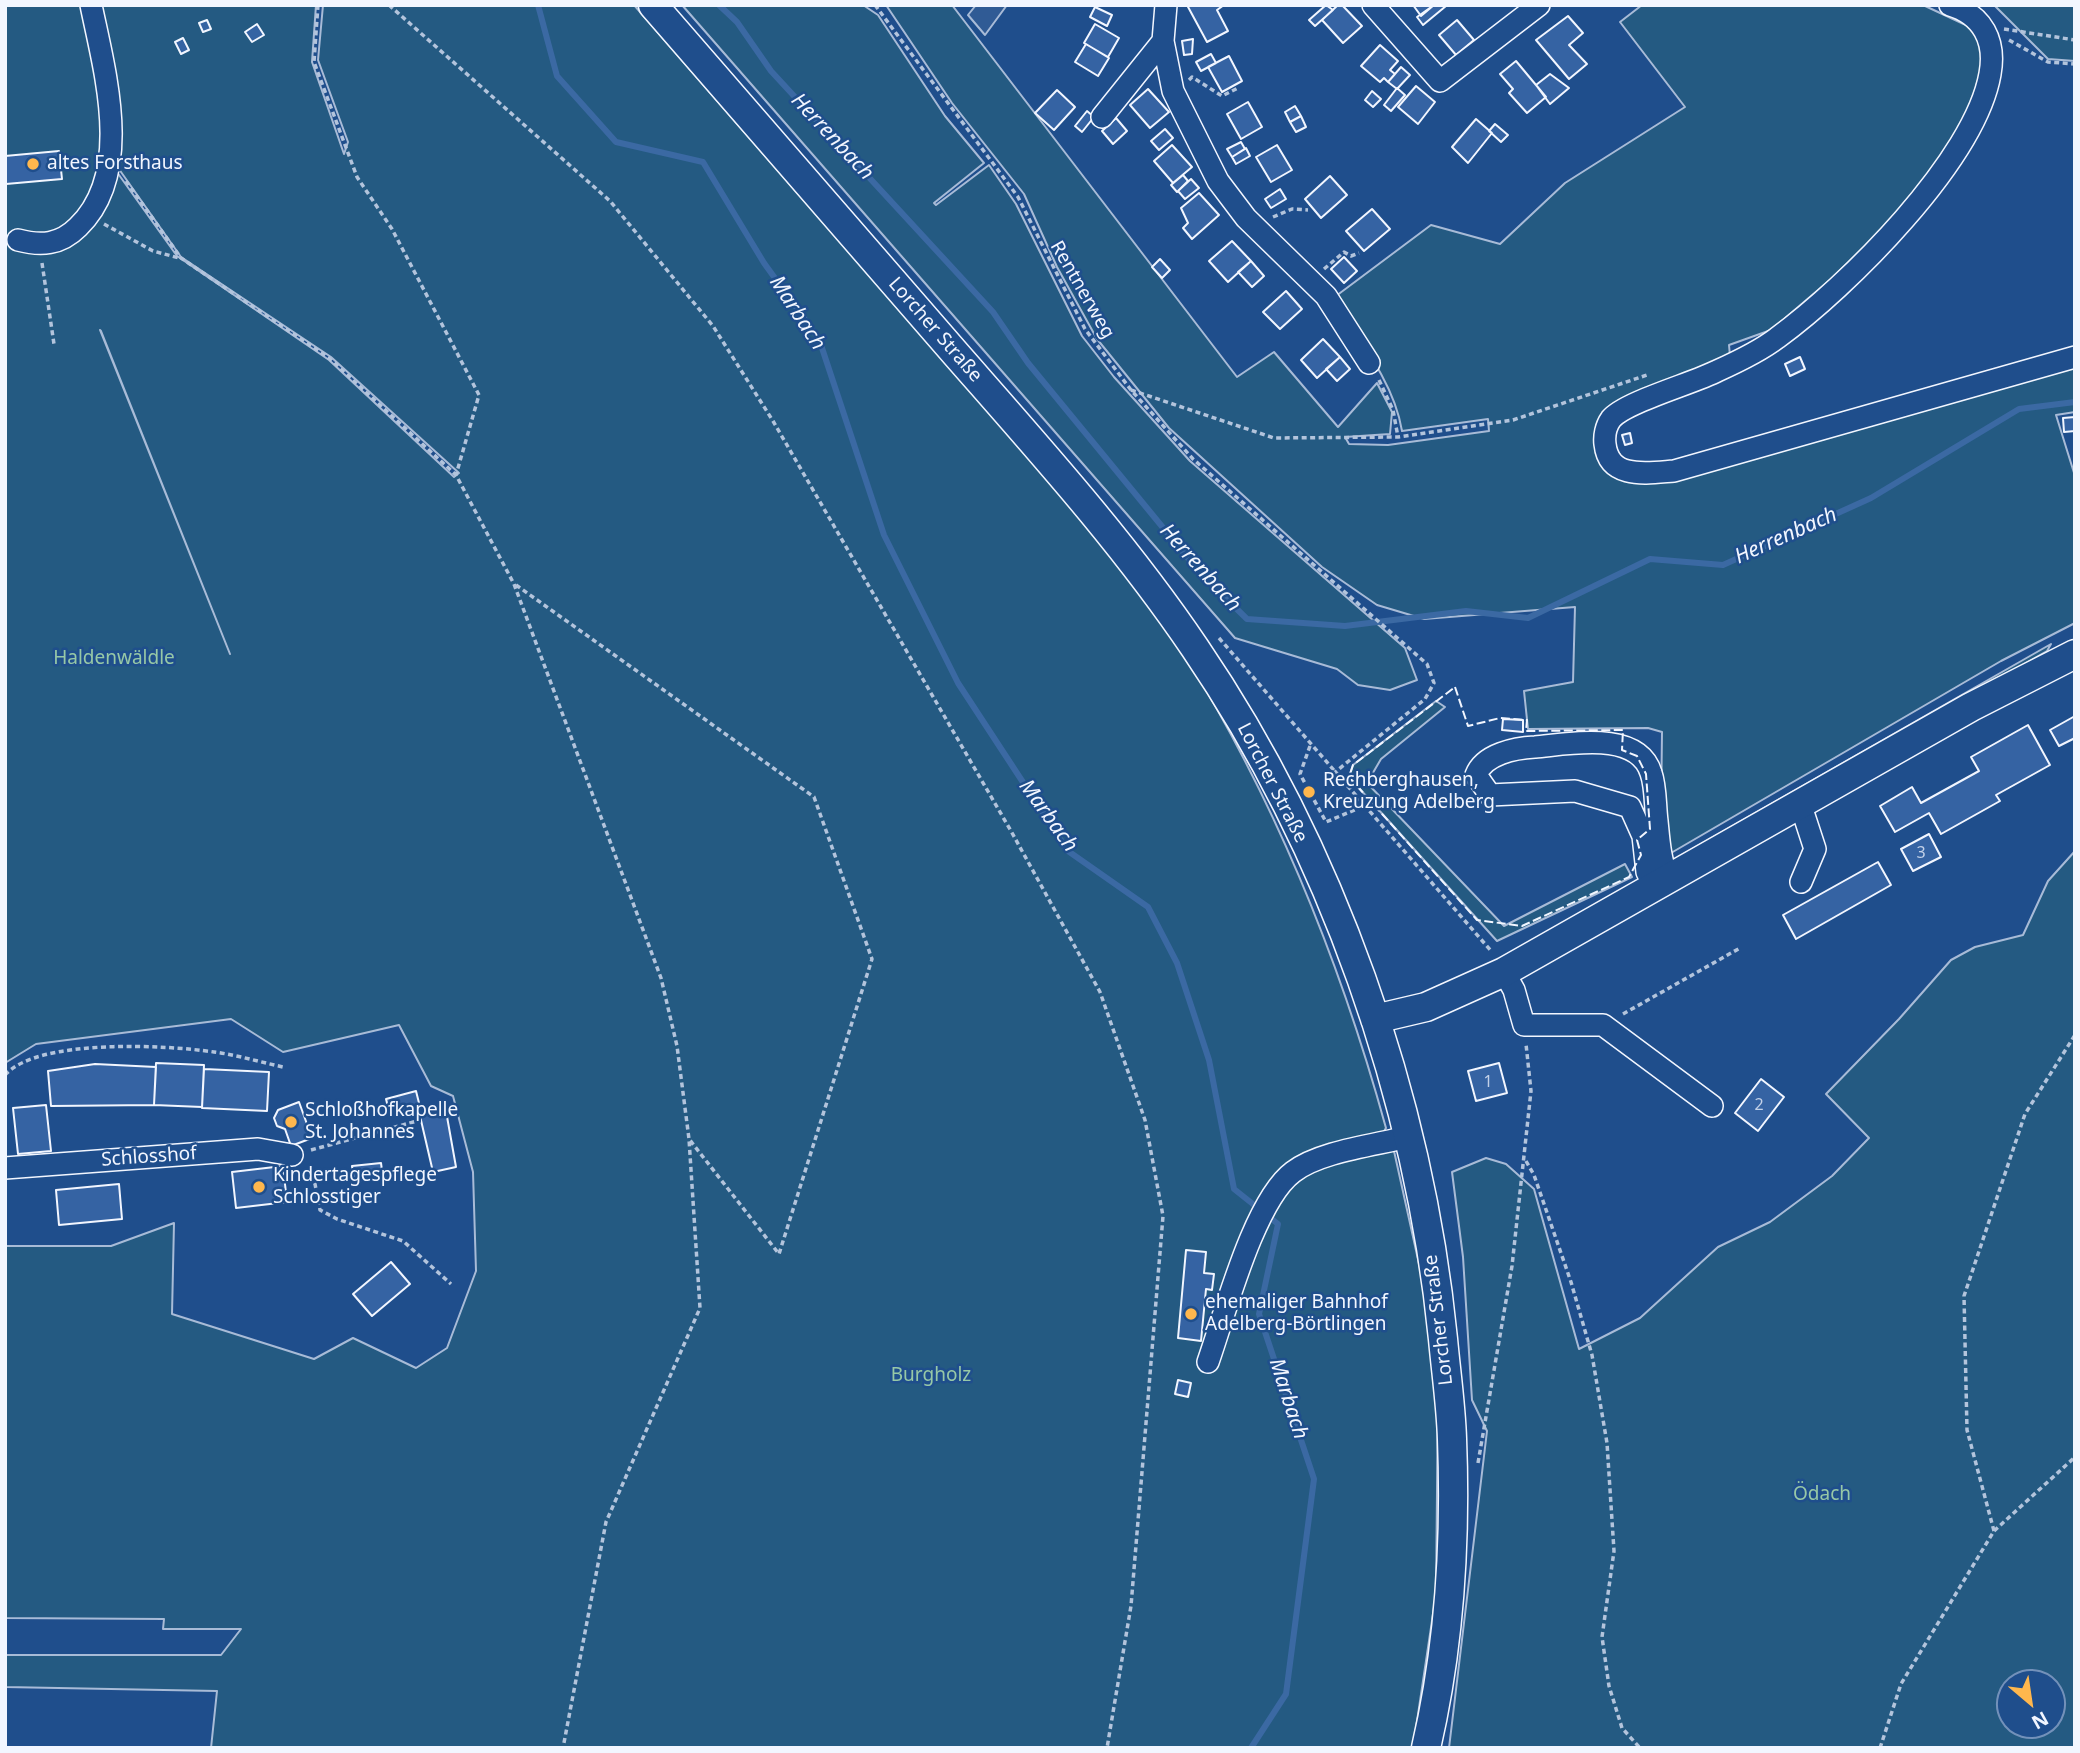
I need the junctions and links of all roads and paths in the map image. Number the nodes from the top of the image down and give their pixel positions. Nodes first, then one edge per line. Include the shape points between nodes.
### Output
1 (91, 5) edge
2 (318, 5) edge
3 (389, 5) edge
4 (653, 5) edge
5 (1166, 5) edge
6 (1373, 5) edge
7 (1539, 5) edge
8 (1950, 5) edge
9 (877, 6) edge
10 (1988, 27) junction
11 (2075, 40) edge
12 (1163, 41) junction
13 (2075, 64) edge
14 (1238, 88) dead end
15 (1173, 92) junction
16 (1102, 117) dead end
17 (108, 156) junction
18 (1308, 210) dead end
19 (92, 214) junction
20 (1259, 230) junction
21 (18, 240) dead end
22 (39, 246) junction
23 (1359, 253) dead end
24 (181, 258) junction
25 (1319, 289) junction
26 (54, 344) dead end
27 (2075, 358) edge
28 (1369, 363) joint
29 (1649, 375) dead end
30 (1131, 390) junction
31 (1398, 437) junction
32 (456, 475) junction
33 (514, 584) junction
34 (2075, 654) edge
35 (1311, 746) dead end
36 (1800, 803) junction
37 (1364, 806) junction
38 (1661, 882) junction
39 (1801, 882) dead end
40 (1740, 948) dead end
41 (1499, 962) junction
42 (1375, 1019) junction
43 (1524, 1025) junction
44 (1603, 1025) junction
45 (2075, 1035) edge
46 (283, 1067) dead end
47 (5, 1075) edge
48 (1712, 1106) dead end
49 (417, 1121) dead end
50 (1410, 1136) junction
51 (689, 1139) junction
52 (292, 1155) junction
53 (1525, 1160) junction
54 (5, 1168) edge
55 (451, 1284) dead end
56 (1208, 1362) dead end
57 (2075, 1457) edge
58 (1476, 1474) dead end
59 (1994, 1531) junction
60 (563, 1748) edge
61 (1107, 1748) edge
62 (1426, 1748) edge
63 (1640, 1748) edge
64 (1880, 1748) edge

1 - 17 street via 111,127
2 - 32 path via 314,62 357,177 392,229 479,395
3 - 61 path via 610,201 712,326 773,421 1100,992 1145,1120 1163,1216 1131,1606
4 - 42 main road, Lorcher Straße via 1120,544 1197,650 1284,802 1339,921
5 - 12 street
6 - 7 street via 1440,81
8 - 10 street via 1964,9
9 - 30 path, Rentnerweg via 1018,197 1085,329
10 - 11 path
10 - 13 path via 2048,62
10 - 27 street via 1992,66 1971,126 1947,168 1906,217 1776,339 1612,418 1605,433 1606,452 1627,472 1674,471
12 - 15 street
12 - 16 street
14 - 15 path via 1222,96 1192,77
15 - 20 street via 1218,181
17 - 19 street via 104,187
17 - 24 path
18 - 20 path via 1281,213
19 - 22 street via 71,234
19 - 24 path via 153,251
20 - 25 street
21 - 22 street
22 - 26 path
23 - 25 path via 1351,256 1344,252
24 - 32 path via 329,358
25 - 28 street
28 - 31 path via 1387,394
29 - 31 path via 1513,419
30 - 31 path via 1274,438
30 - 37 path, Rentnerweg via 1193,459 1427,664 1434,683 1425,699 1334,773
32 - 33 path
33 - 51 path via 661,978 677,1046
33 - 51 path via 814,797 872,960 779,1254
34 - 36 main road via 1971,706
35 - 37 path via 1300,774 1326,822
36 - 38 main road
36 - 39 street via 1815,849
37 - 41 path
38 - 38 street via 1651,773 1639,752 1623,745 1531,747 1497,755 1479,765 1476,775 1490,795 1575,791 1630,807 1643,835 1647,872
38 - 41 main road
40 - 44 path
41 - 42 main road via 1426,1007
41 - 43 street via 1514,990
42 - 50 main road, Lorcher Straße
43 - 44 street
43 - 53 path via 1531,1091
44 - 48 street
45 - 59 path via 2025,1114 1964,1296 1967,1430
46 - 47 path via 214,1052 112,1047 27,1059
49 - 52 path
50 - 56 street via 1313,1161 1293,1171 1278,1187 1254,1231
50 - 62 main road, Lorcher Straße via 1438,1295 1452,1440 1449,1589
51 - 60 path via 699,1308 606,1522
52 - 54 street, Schlosshof via 258,1149
52 - 55 path via 315,1184 320,1209 403,1241
53 - 58 path
53 - 63 path via 1572,1282 1592,1355 1607,1443 1615,1550 1602,1637 1609,1686 1622,1728
57 - 59 path
59 - 64 path via 1901,1684

